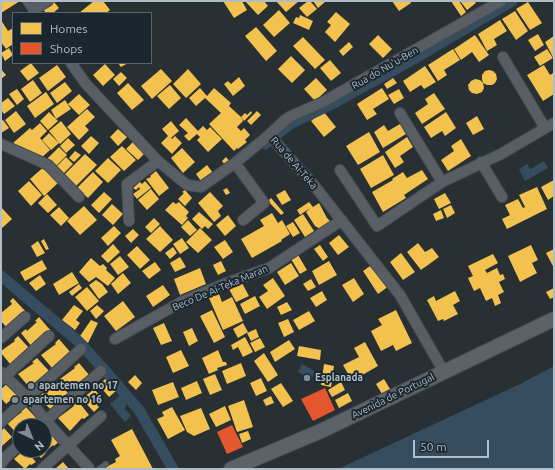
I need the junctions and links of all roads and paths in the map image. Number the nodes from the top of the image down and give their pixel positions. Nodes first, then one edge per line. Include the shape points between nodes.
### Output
1 (48, 1) edge
2 (502, 1) edge
3 (33, 8) edge
4 (503, 57) dead end
5 (72, 64) edge
6 (400, 113) dead end
7 (549, 126) edge
8 (269, 134) junction
9 (1, 144) edge
10 (158, 161) junction
11 (481, 162) junction
12 (235, 163) junction
13 (340, 170) dead end
14 (442, 182) junction
15 (79, 197) dead end
16 (502, 197) dead end
17 (243, 220) dead end
18 (342, 220) junction
19 (128, 221) dead end
20 (25, 317) dead end
21 (554, 319) edge
22 (49, 336) dead end
23 (1, 338) edge
24 (115, 339) dead end
25 (81, 349) dead end
26 (101, 371) dead end
27 (444, 372) junction
28 (2, 376) edge
29 (28, 398) junction
30 (101, 416) dead end
31 (40, 418) edge
32 (50, 418) edge
33 (1, 422) edge
34 (52, 431) edge
35 (68, 444) junction
36 (12, 451) edge
37 (106, 464) dead end
38 (1, 465) edge
39 (4, 469) edge
40 (42, 469) edge
41 (93, 469) edge
42 (231, 469) edge

1 - 3 street
2 - 8 street, Rua do Nu'u-Ben via 323,102 292,116
4 - 7 street
5 - 10 street, Rua de Ai-Teka via 86,84
6 - 14 street
7 - 11 street via 501,154
8 - 12 street, Rua de Ai-Teka
8 - 18 street, Rua de Ai-Teka
9 - 15 street via 48,165
10 - 12 street, Rua de Ai-Teka via 187,185 202,187
10 - 19 street via 127,184
11 - 14 street
11 - 16 street
12 - 17 street via 264,203
13 - 14 street via 376,226
18 - 24 street, Beco De Ai-Teka Maran via 269,268 183,301
18 - 27 street, Rua de Ai-Teka via 400,295
20 - 23 street
21 - 27 main road, Avenida de Portugal
22 - 28 street
25 - 29 street
26 - 32 street
27 - 42 main road, Avenida de Portugal via 321,431
28 - 29 street
29 - 31 street
29 - 33 street
30 - 35 street
34 - 35 street
35 - 40 street
35 - 41 street
36 - 38 street
37 - 41 lane
38 - 39 street

